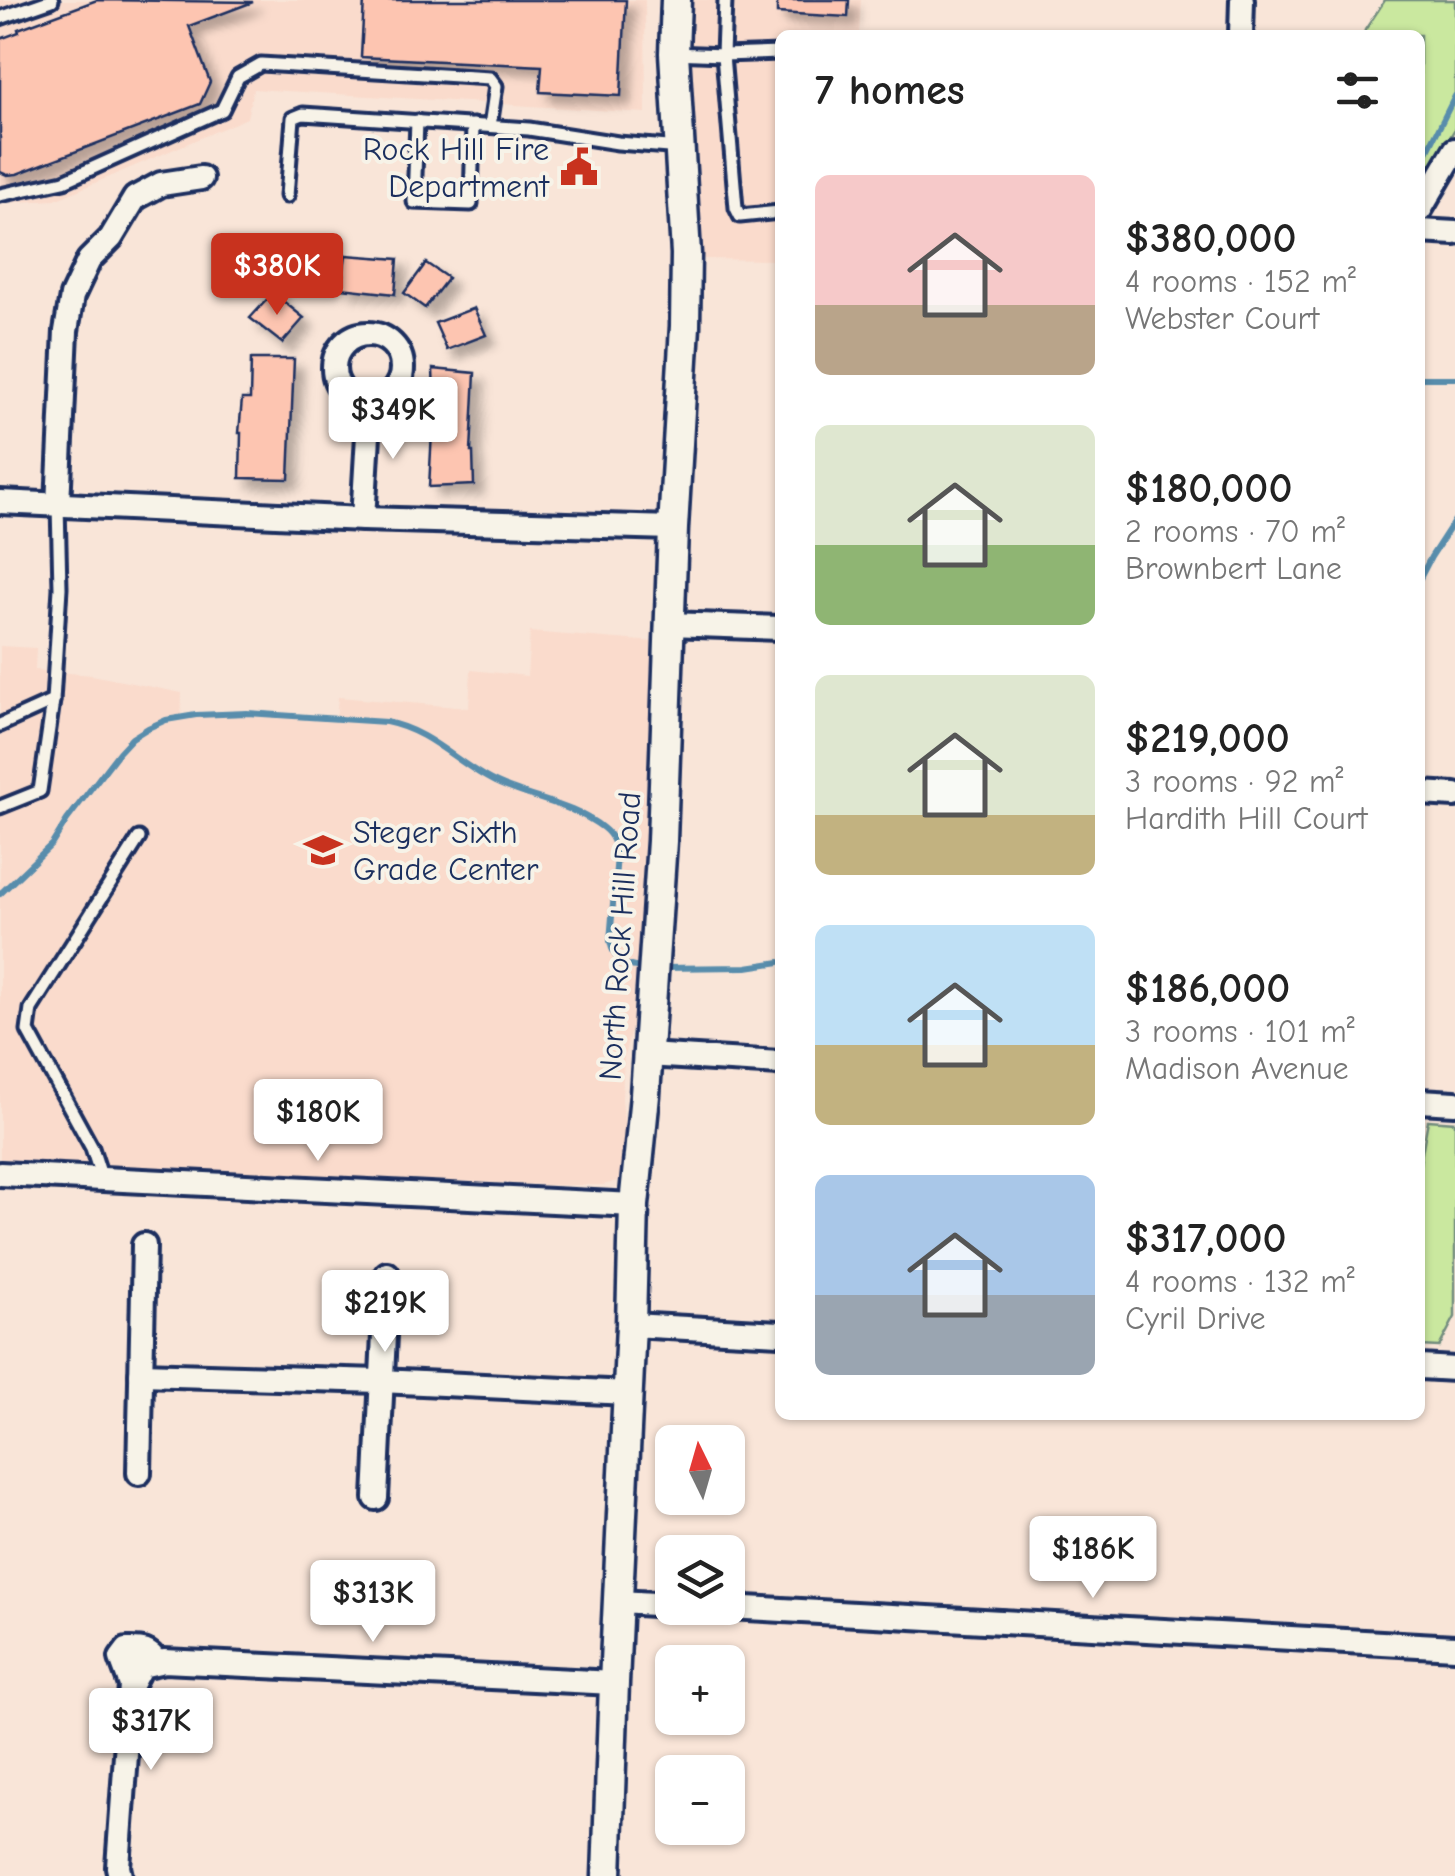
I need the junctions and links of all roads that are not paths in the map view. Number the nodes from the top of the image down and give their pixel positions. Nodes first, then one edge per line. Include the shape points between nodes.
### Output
1 (52, 0) edge
2 (676, 0) edge
3 (726, 0) edge
4 (1242, 0) edge
5 (0, 18) edge
6 (1241, 30) edge
7 (674, 53) junction
8 (775, 53) edge
9 (723, 55) junction
10 (418, 121) junction
11 (473, 125) junction
12 (490, 126) junction
13 (681, 148) junction
14 (1455, 150) edge
15 (201, 178) dead end
16 (0, 195) edge
17 (287, 196) dead end
18 (1425, 201) edge
19 (775, 212) edge
20 (1425, 231) edge
21 (1455, 233) edge
22 (370, 402) dead end
23 (0, 502) edge
24 (58, 504) junction
25 (363, 519) junction
26 (674, 528) junction
27 (670, 624) junction
28 (775, 628) edge
29 (54, 701) junction
30 (0, 726) edge
31 (1425, 793) edge
32 (1455, 795) edge
33 (0, 807) edge
34 (139, 838) dead end
35 (647, 1055) junction
36 (775, 1063) edge
37 (1425, 1100) edge
38 (1455, 1103) edge
39 (0, 1174) edge
40 (102, 1179) junction
41 (634, 1205) junction
42 (144, 1246) dead end
43 (387, 1274) dead end
44 (631, 1325) junction
45 (775, 1333) edge
46 (1425, 1367) edge
47 (1455, 1369) edge
48 (141, 1374) junction
49 (380, 1381) junction
50 (628, 1393) junction
51 (139, 1473) dead end
52 (376, 1498) dead end
53 (619, 1602) junction
54 (655, 1603) edge
55 (745, 1609) edge
56 (1455, 1647) edge
57 (614, 1683) junction
58 (120, 1876) edge
59 (608, 1876) edge

1 - 5 lane
2 - 7 street, North Rock Hill Road
3 - 9 lane
4 - 6 street
7 - 9 lane
7 - 13 street, North Rock Hill Road
8 - 9 lane
9 - 19 lane via 736,208 740,216
10 - 11 lane
10 - 11 lane via 414,202 471,204
10 - 17 lane via 293,118
11 - 12 lane
12 - 13 lane
12 - 16 lane via 496,86 490,78 262,64 238,77 222,110 64,180
13 - 26 street, North Rock Hill Road via 685,326
14 - 18 street
15 - 24 street via 162,184 135,198 89,260 72,296
20 - 21 street
22 - 25 street
23 - 24 street
24 - 25 street
24 - 29 lane
25 - 26 street
26 - 27 street, North Rock Hill Road
27 - 28 street
27 - 35 street, North Rock Hill Road
29 - 30 lane
29 - 33 lane via 40,791
31 - 32 street
34 - 40 lane via 28,1021
35 - 36 street
35 - 41 street, North Rock Hill Road
37 - 38 street
39 - 40 street
40 - 41 street
41 - 44 street, North Rock Hill Road
42 - 48 street
43 - 49 street
44 - 45 street
44 - 50 street, North Rock Hill Road
46 - 47 street
48 - 49 street
48 - 51 street
49 - 50 street
49 - 52 street
50 - 53 street, North Rock Hill Road
53 - 54 street
53 - 57 street, North Rock Hill Road
55 - 56 street
57 - 58 street via 143,1671
57 - 59 street, North Rock Hill Road

